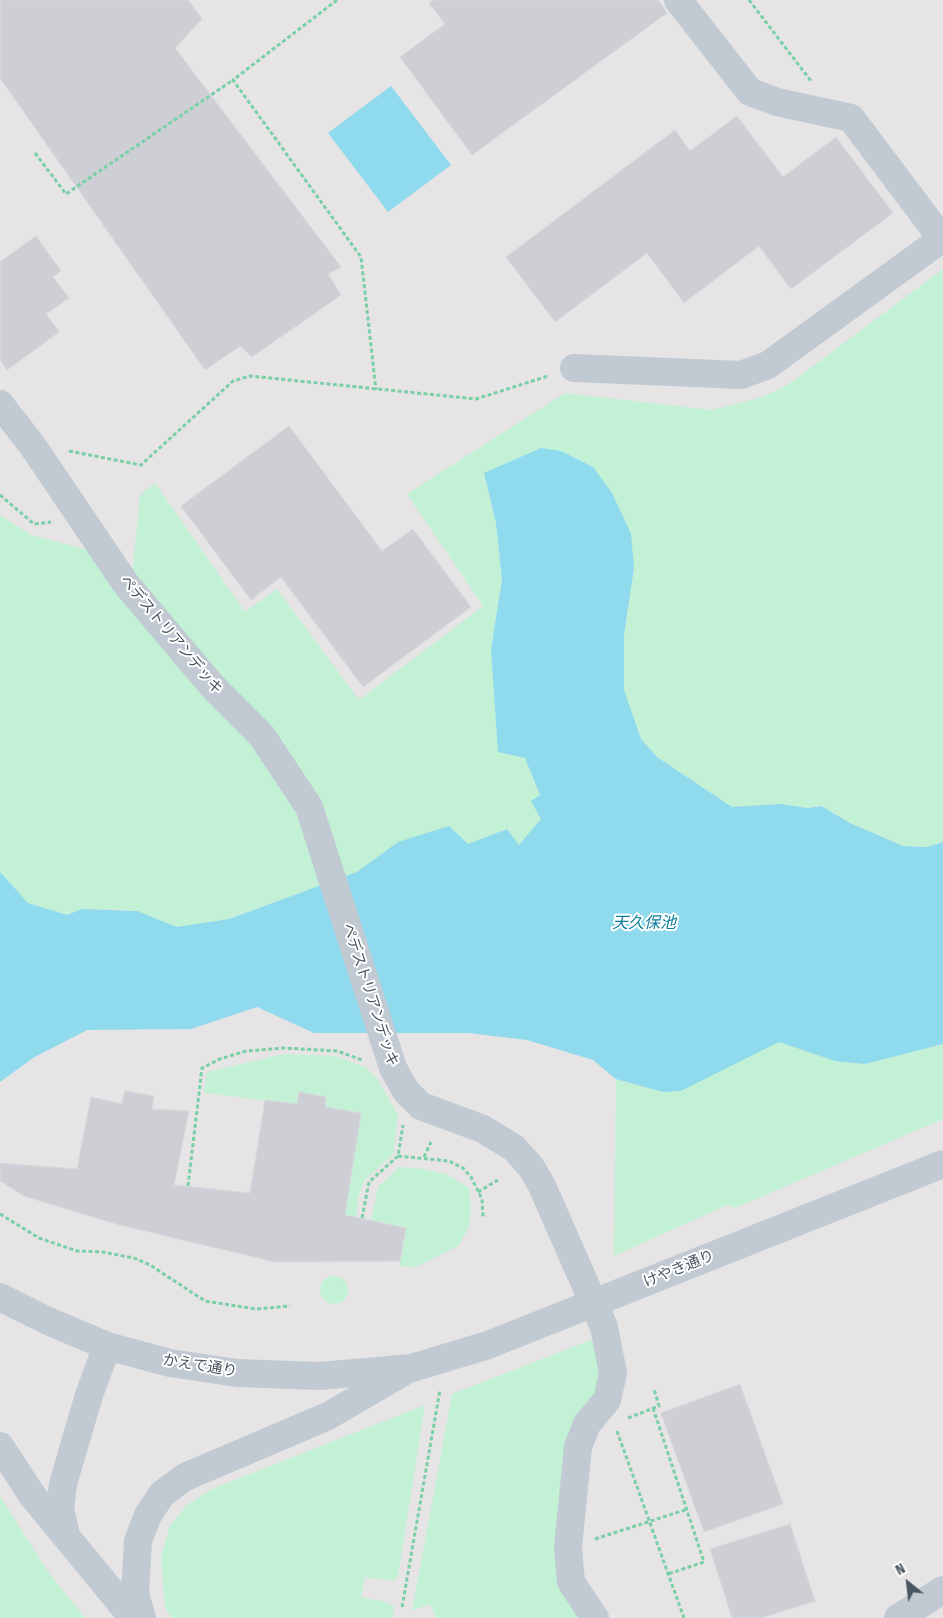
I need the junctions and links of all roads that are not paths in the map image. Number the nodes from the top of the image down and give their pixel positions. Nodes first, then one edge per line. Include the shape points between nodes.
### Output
1 (678, 0) edge
2 (942, 238) edge
3 (574, 368) road end
4 (0, 404) edge
5 (943, 1164) edge
6 (0, 1297) edge
7 (594, 1303) junction
8 (107, 1346) junction
9 (412, 1368) junction
10 (0, 1446) edge
11 (66, 1535) junction
12 (943, 1590) edge
13 (133, 1618) edge
14 (142, 1618) edge
15 (595, 1618) edge
16 (898, 1618) edge

1 - 2 street via 750,92 777,102 851,118
2 - 3 street via 768,365 741,376
4 - 7 street, ペデストリアンデッキ via 126,584 214,688 262,736 309,807 393,1068 406,1091 421,1106 495,1135 514,1148 531,1167
5 - 7 street, けやき通り
6 - 8 street, かえで通り
7 - 9 street, けやき通り via 488,1345
7 - 15 street, ペデストリアンデッキ via 604,1327 613,1373 610,1412 587,1424 578,1447 568,1548 571,1582
8 - 9 street, かえで通り via 170,1363 237,1373 319,1376
8 - 11 street via 63,1484 60,1509
9 - 14 street via 328,1416 185,1477 162,1494 148,1515 138,1541 136,1594
10 - 11 street via 32,1495
11 - 13 street
12 - 16 street

